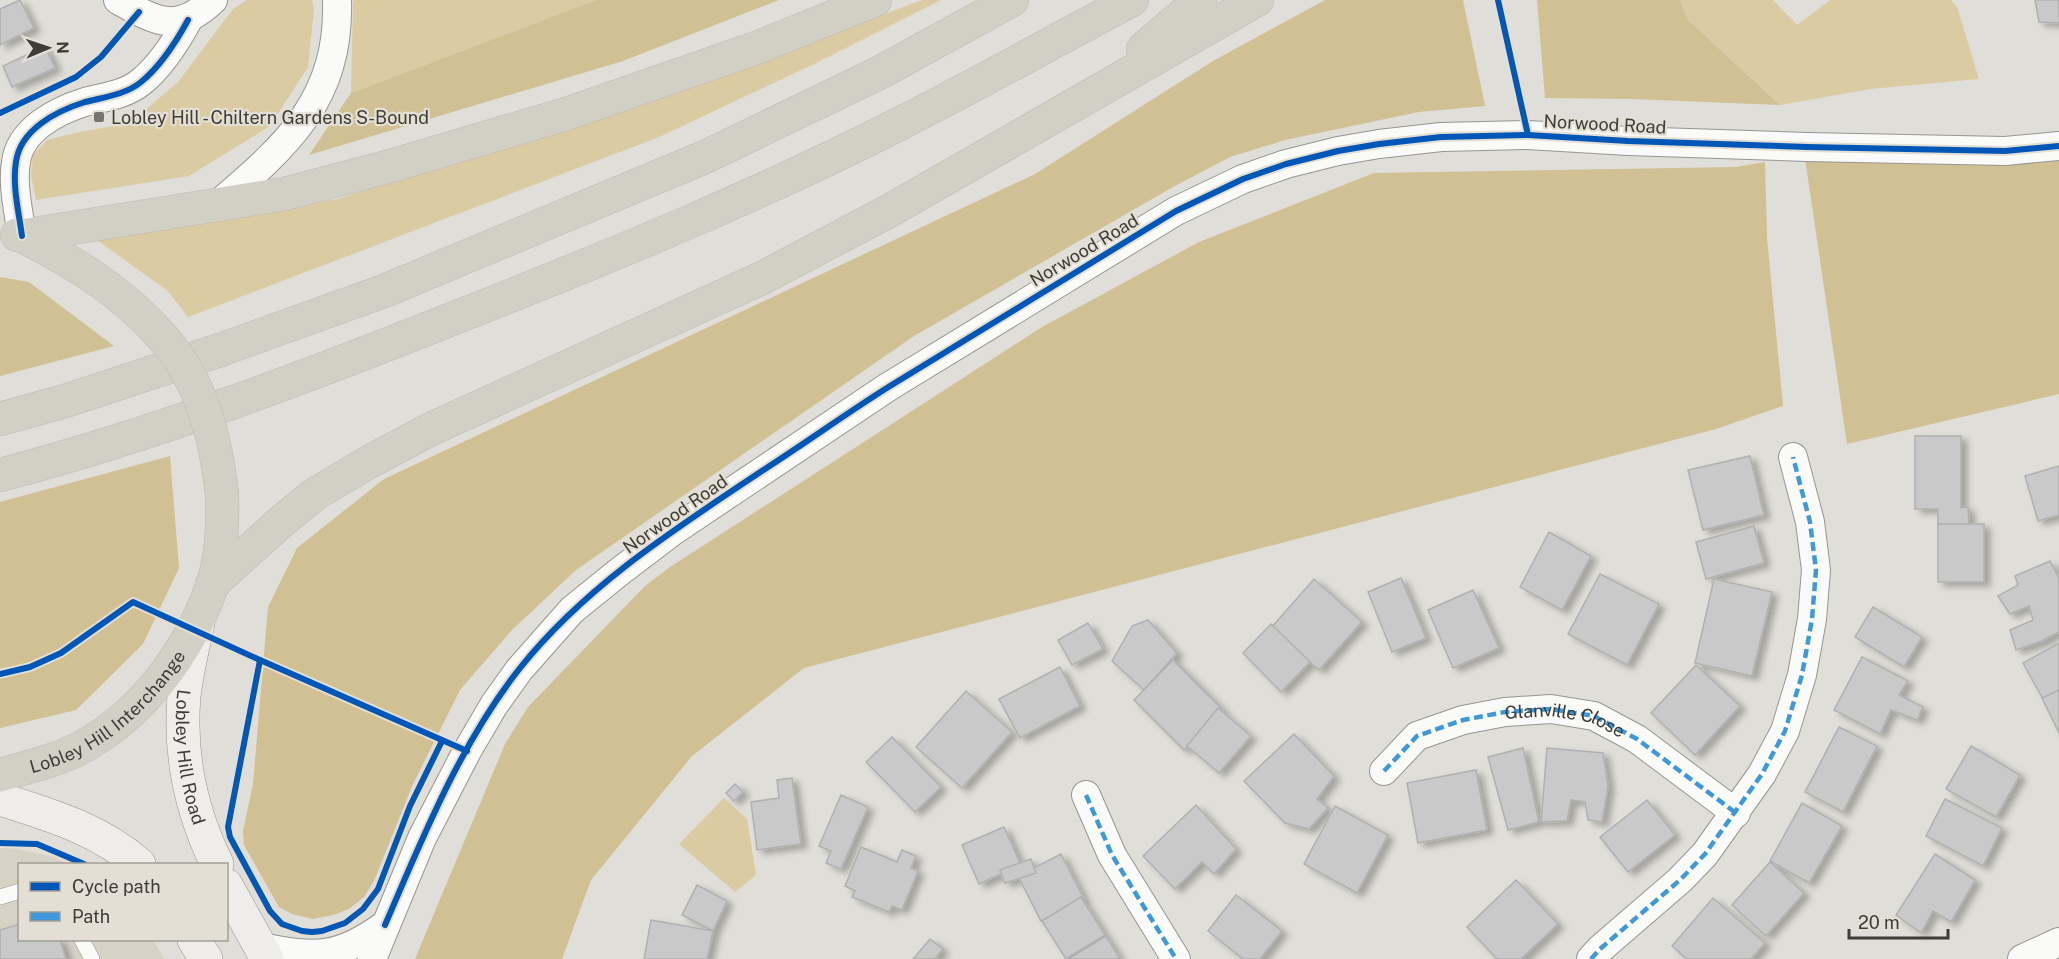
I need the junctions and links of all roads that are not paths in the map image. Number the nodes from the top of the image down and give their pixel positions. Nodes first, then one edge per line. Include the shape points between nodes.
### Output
1 (118, 0) edge
2 (213, 0) edge
3 (337, 0) edge
4 (850, 0) edge
5 (875, 0) edge
6 (1012, 0) edge
7 (1132, 0) edge
8 (1200, 0) edge
9 (1257, 0) edge
10 (188, 20) junction
11 (756, 48) junction
12 (1082, 101) junction
13 (2059, 146) edge
14 (217, 205) junction
15 (11, 235) edge
16 (0, 420) edge
17 (1793, 456) dead end
18 (0, 475) edge
19 (206, 599) junction
20 (1384, 771) dead end
21 (0, 775) edge
22 (1086, 795) dead end
23 (0, 799) edge
24 (1736, 813) junction
25 (138, 863) edge
26 (217, 863) edge
27 (228, 889) edge
28 (18, 892) edge
29 (0, 897) edge
30 (385, 925) junction
31 (83, 941) edge
32 (195, 941) edge
33 (2059, 942) edge
34 (264, 953) edge
35 (92, 959) edge
36 (206, 959) edge
37 (372, 959) edge
38 (1176, 959) edge
39 (1592, 959) edge
40 (2022, 959) edge

1 - 10 street via 156,19
2 - 10 street
3 - 14 street via 334,50 326,79 312,105 269,161
4 - 11 highway
5 - 11 highway
6 - 16 highway via 879,73 705,157 395,286 209,354
7 - 18 highway via 902,123 729,205 550,280 231,404 81,454
8 - 12 highway
9 - 12 highway
10 - 15 street via 176,42 141,82 124,92 53,115 30,133 15,162
11 - 14 highway via 566,114 387,167 284,194
12 - 19 highway via 762,278 431,429 369,462 315,494 282,521
13 - 30 street, Norwood Road via 2005,151 1795,147 1528,135 1441,137 1359,147 1286,164 1207,195 888,387 673,531 572,610 494,705 423,838
14 - 15 highway
15 - 19 highway, Lobley Hill Interchange, bridge via 83,268 114,290 170,346 191,380 218,455 222,495 222,528
17 - 24 street via 1810,522 1816,570 1812,619 1802,675 1785,731
19 - 21 highway, Lobley Hill Interchange via 176,658 152,691 120,721 81,747
19 - 26 main road, Lobley Hill Road via 184,694 184,757 197,818
20 - 24 street, Glanville Close via 1417,736 1463,720 1551,709 1594,716 1637,739
22 - 38 street via 1112,855
23 - 25 main road via 79,826 123,850
24 - 39 street via 1680,880
27 - 34 main road
28 - 29 lane
30 - 34 street via 368,939 337,953
30 - 37 street, Norwood Road
31 - 35 lane
32 - 36 main road
33 - 40 street

